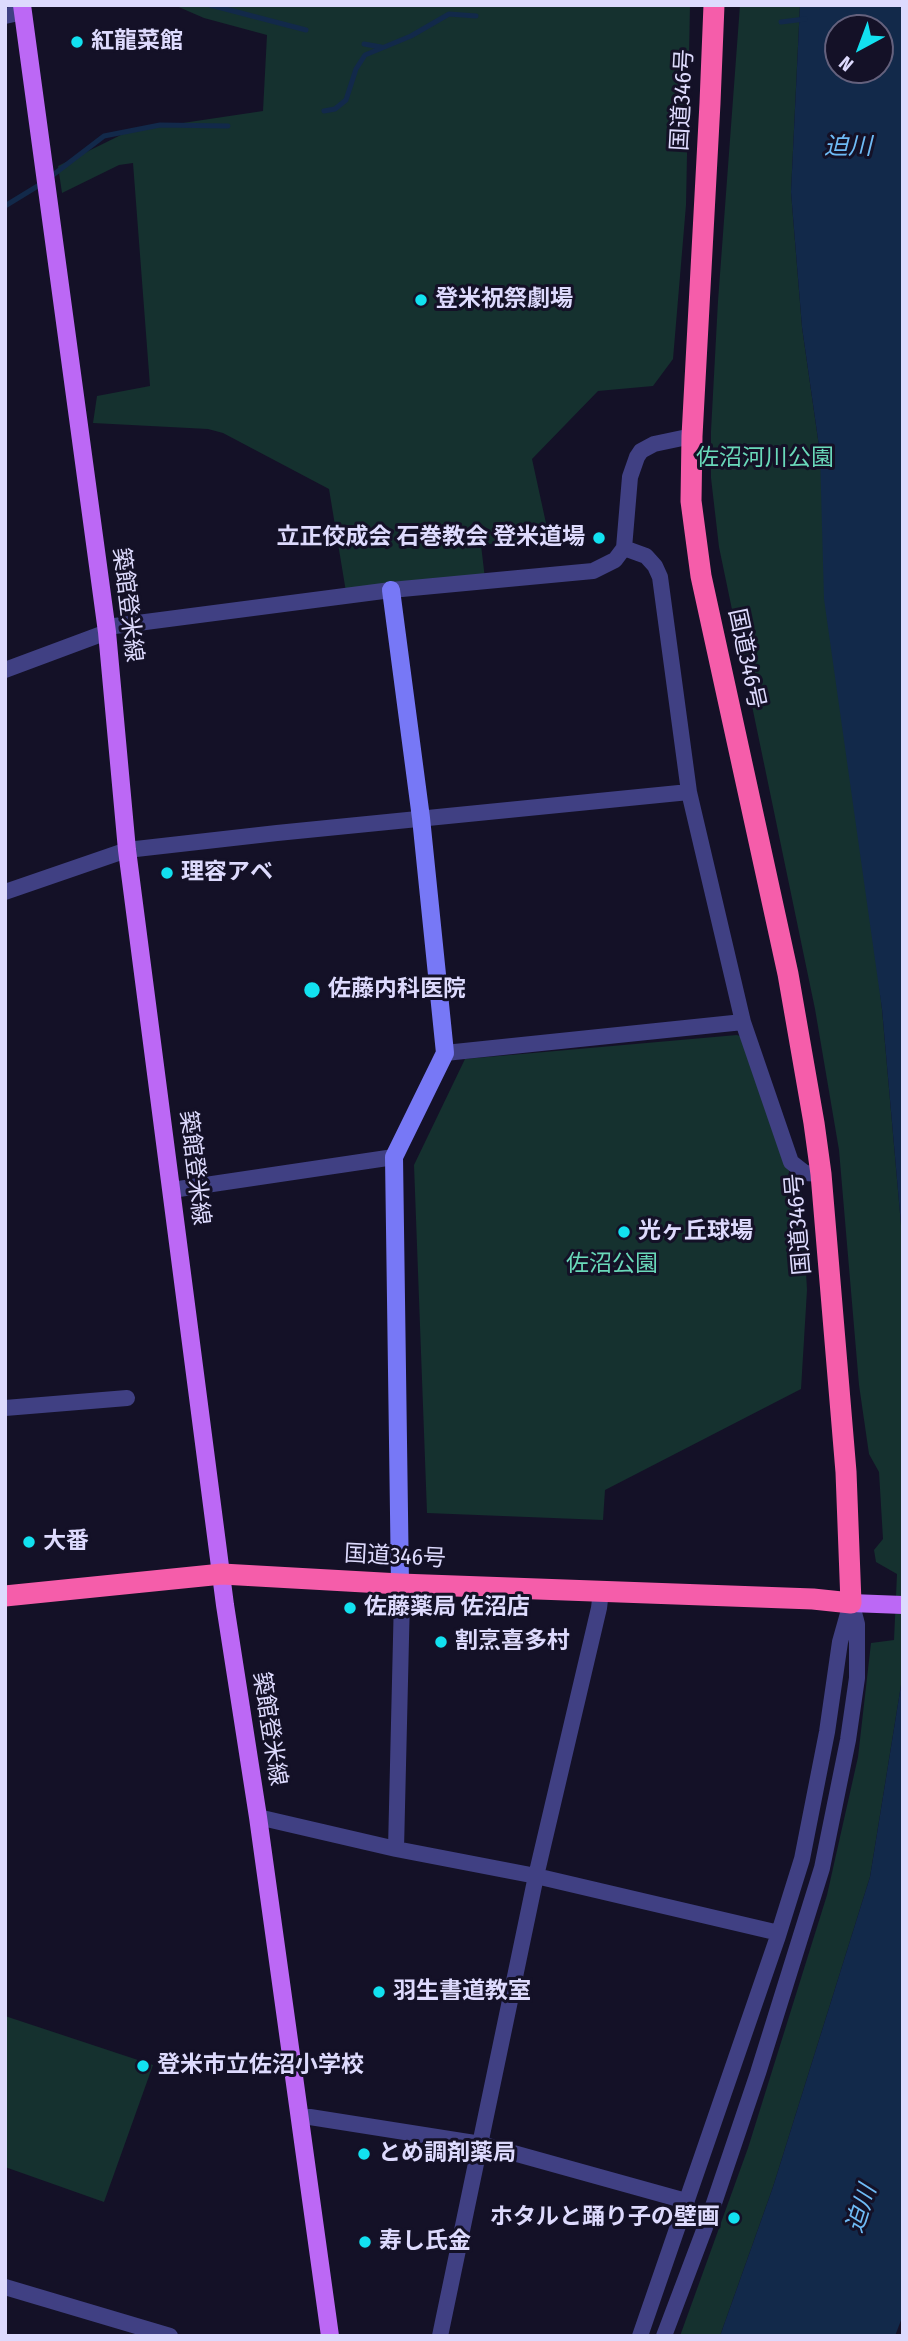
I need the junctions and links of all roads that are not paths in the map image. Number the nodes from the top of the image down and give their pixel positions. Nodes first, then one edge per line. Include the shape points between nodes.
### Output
1 (713, 5) edge
2 (17, 11) edge
3 (692, 436) junction
4 (624, 548) junction
5 (391, 590) junction
6 (107, 630) junction
7 (5, 670) edge
8 (690, 792) junction
9 (421, 818) junction
10 (127, 850) junction
11 (5, 892) edge
12 (743, 1022) junction
13 (445, 1053) junction
14 (394, 1157) junction
15 (821, 1174) junction
16 (172, 1190) junction
17 (127, 1398) dead end
18 (5, 1408) edge
19 (222, 1574) junction
20 (400, 1584) junction
21 (601, 1591) junction
22 (5, 1596) edge
23 (861, 1603) junction
24 (903, 1605) edge
25 (258, 1817) junction
26 (396, 1849) junction
27 (536, 1876) junction
28 (779, 1933) junction
29 (300, 2118) junction
30 (481, 2144) junction
31 (685, 2201) junction
32 (7, 2291) edge
33 (170, 2336) edge
34 (330, 2336) edge
35 (440, 2336) edge
36 (640, 2336) edge
37 (664, 2336) edge

1 - 3 highway, 国道346号
2 - 6 main road, 築館登米線
3 - 4 street via 654,444 637,457 630,477
3 - 15 highway, 国道346号 via 691,501 701,576 788,974
4 - 5 street via 615,560 593,571
4 - 8 street via 646,556 660,578
5 - 6 street
5 - 9 street
6 - 7 street
6 - 10 main road, 築館登米線
8 - 9 street
8 - 12 street
9 - 10 street
9 - 13 street
10 - 11 street
10 - 16 main road, 築館登米線
12 - 13 street
12 - 15 street via 791,1162 805,1173
13 - 14 street
14 - 16 street
14 - 20 street
15 - 23 highway, 国道346号
16 - 19 main road, 築館登米線
17 - 18 street
19 - 20 highway, 国道346号
19 - 22 highway, 国道346号
19 - 25 main road, 築館登米線
20 - 21 highway, 国道346号
20 - 26 street
21 - 23 highway, 国道346号
21 - 27 street
23 - 24 main road
23 - 28 street via 840,1642 802,1859
23 - 37 street via 848,1741 822,1868 758,2073
25 - 26 street
25 - 29 main road, 築館登米線
26 - 27 street
27 - 28 street
27 - 30 street
28 - 31 street
29 - 30 street
29 - 34 main road, 築館登米線
30 - 31 street
30 - 35 street
31 - 36 street
32 - 33 street

